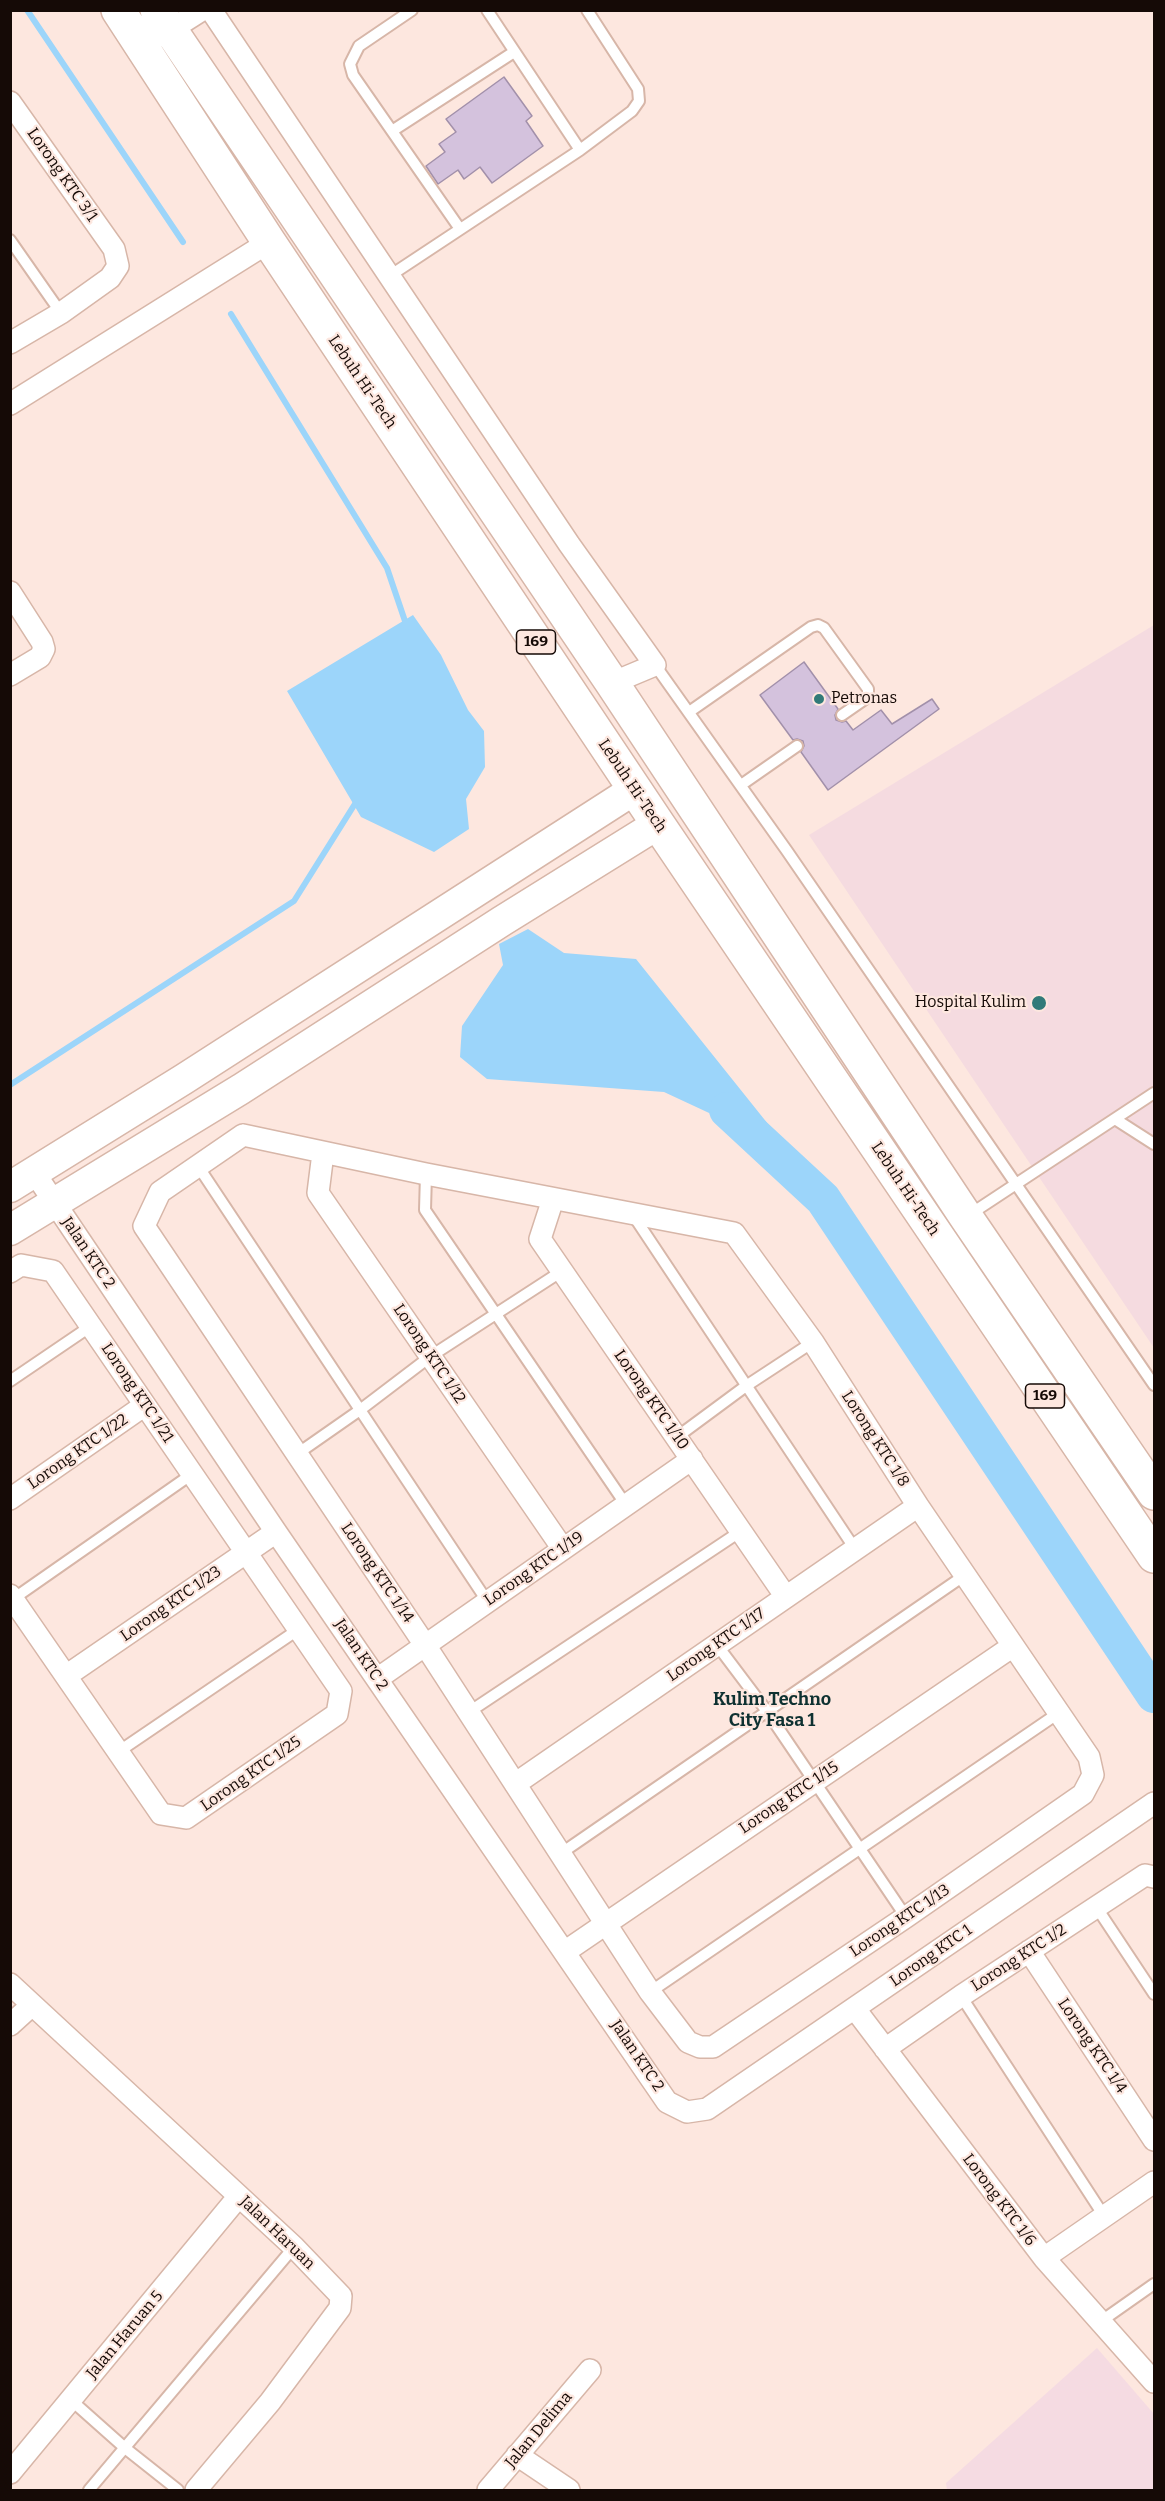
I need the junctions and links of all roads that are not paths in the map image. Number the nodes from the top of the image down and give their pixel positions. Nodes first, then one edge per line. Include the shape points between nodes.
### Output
1 (118, 10) edge
2 (201, 10) edge
3 (211, 10) edge
4 (412, 10) edge
5 (487, 10) edge
6 (587, 10) edge
7 (164, 20) edge
8 (142, 47) junction
9 (514, 52) junction
10 (10, 102) edge
11 (392, 131) junction
12 (580, 150) junction
13 (460, 229) junction
14 (10, 240) edge
15 (269, 242) junction
16 (391, 275) junction
17 (61, 313) junction
18 (10, 343) edge
19 (12, 398) edge
20 (10, 592) edge
21 (655, 665) junction
22 (10, 675) edge
23 (612, 683) junction
24 (689, 712) junction
25 (842, 715) dead end
26 (797, 746) dead end
27 (741, 785) junction
28 (635, 789) junction
29 (658, 824) junction
30 (1155, 1093) edge
31 (1115, 1119) junction
32 (1155, 1144) edge
33 (323, 1152) junction
34 (198, 1166) junction
35 (426, 1174) junction
36 (22, 1179) edge
37 (1016, 1185) junction
38 (553, 1199) junction
39 (54, 1203) junction
40 (968, 1204) junction
41 (633, 1215) junction
42 (10, 1230) edge
43 (936, 1235) junction
44 (562, 1271) junction
45 (10, 1272) edge
46 (496, 1315) junction
47 (91, 1326) junction
48 (813, 1342) junction
49 (431, 1356) junction
50 (10, 1381) edge
51 (1155, 1385) edge
52 (746, 1386) junction
53 (146, 1405) junction
54 (360, 1410) junction
55 (676, 1437) junction
56 (297, 1454) junction
57 (692, 1460) junction
58 (192, 1474) junction
59 (1155, 1493) edge
60 (10, 1499) edge
61 (626, 1505) junction
62 (918, 1506) junction
63 (741, 1531) junction
64 (276, 1532) junction
65 (563, 1549) junction
66 (855, 1549) junction
67 (246, 1552) junction
68 (1155, 1556) edge
69 (965, 1575) junction
70 (12, 1597) edge
71 (786, 1597) junction
72 (487, 1601) junction
73 (299, 1629) junction
74 (424, 1645) junction
75 (717, 1645) junction
76 (1013, 1646) junction
77 (66, 1676) junction
78 (377, 1679) junction
79 (766, 1710) junction
80 (469, 1712) junction
81 (1060, 1712) junction
82 (118, 1752) junction
83 (813, 1782) junction
84 (515, 1784) junction
85 (1155, 1803) edge
86 (860, 1849) junction
87 (560, 1854) junction
88 (1155, 1877) edge
89 (1097, 1908) junction
90 (906, 1917) junction
91 (605, 1923) junction
92 (566, 1951) junction
93 (1029, 1952) junction
94 (10, 1983) edge
95 (650, 1992) junction
96 (1155, 1994) edge
97 (961, 1996) junction
98 (32, 2006) junction
99 (855, 2009) junction
100 (10, 2025) edge
101 (885, 2049) junction
102 (707, 2109) joint
103 (1155, 2140) edge
104 (1155, 2182) edge
105 (239, 2196) junction
106 (1104, 2216) junction
107 (294, 2247) junction
108 (1044, 2258) junction
109 (1155, 2284) edge
110 (1100, 2322) junction
111 (590, 2370) dead end
112 (1155, 2382) edge
113 (71, 2400) junction
114 (125, 2448) junction
115 (518, 2455) junction
116 (10, 2473) edge
117 (89, 2490) edge
118 (178, 2490) edge
119 (196, 2490) edge
120 (488, 2490) edge
121 (569, 2490) edge

1 - 8 main road, Lebuh Hi-Tech / 169
2 - 7 street
3 - 16 street
4 - 11 lane via 359,46 351,64 353,75
5 - 9 lane
6 - 12 lane via 638,89 639,101 632,111
7 - 8 street
7 - 23 main road, 169
8 - 15 main road, Lebuh Hi-Tech / 169
9 - 11 lane
9 - 12 lane
10 - 17 street, Lorong KTC 3/1 via 114,249 118,266 110,278
11 - 13 lane
12 - 13 lane
13 - 16 lane
14 - 17 lane
15 - 19 street via 71,368
15 - 28 main road, Lebuh Hi-Tech / 169
16 - 21 street via 569,544
17 - 18 street
20 - 22 street via 44,649 40,657
21 - 23 street
21 - 24 lane
23 - 40 main road, 169
24 - 25 lane via 818,625 868,689 865,699
24 - 27 lane
26 - 27 lane
27 - 37 lane
28 - 29 main road, Lebuh Hi-Tech / 169
28 - 36 street
29 - 39 street
29 - 43 main road, Lebuh Hi-Tech / 169
30 - 31 lane
31 - 32 lane
31 - 37 lane
33 - 34 street via 243,1134
33 - 35 street
33 - 49 street, Lorong KTC 1/12 via 318,1193
34 - 54 lane
34 - 56 street, Lorong KTC 1/14 via 160,1192 144,1226
35 - 38 street
35 - 46 lane via 425,1210
36 - 39 street, Jalan KTC 2
37 - 40 lane
37 - 51 lane
38 - 41 street
38 - 44 street, Lorong KTC 1/10 via 540,1239
39 - 42 street
39 - 64 street, Jalan KTC 2
40 - 43 main road
40 - 59 main road, 169 via 984,1244
41 - 48 street, Lorong KTC 1/8 via 734,1233
41 - 52 lane
43 - 68 main road, Lebuh Hi-Tech / 169
44 - 46 lane
44 - 55 street, Lorong KTC 1/10
45 - 47 street, Lorong KTC 1/21 via 21,1265 53,1271
46 - 49 lane
46 - 61 lane
47 - 50 lane
47 - 53 street, Lorong KTC 1/21
48 - 52 lane
48 - 62 street, Lorong KTC 1/8
49 - 54 lane
49 - 65 street, Lorong KTC 1/12
52 - 55 lane
52 - 66 lane
53 - 58 street, Lorong KTC 1/21
53 - 60 street, Lorong KTC 1/22
54 - 56 lane
54 - 72 lane
55 - 57 street, Lorong KTC 1/10
56 - 74 street, Lorong KTC 1/14
57 - 61 street, Lorong KTC 1/19
57 - 63 street, Lorong KTC 1/10
58 - 67 street, Lorong KTC 1/21
58 - 70 lane
61 - 65 street, Lorong KTC 1/19
62 - 66 street, Lorong KTC 1/17
62 - 69 street, Lorong KTC 1/8
63 - 71 street, Lorong KTC 1/10
63 - 80 lane
64 - 67 street, Lorong KTC 1/23
64 - 78 street, Jalan KTC 2
65 - 72 street, Lorong KTC 1/19
66 - 71 street, Lorong KTC 1/17
67 - 73 street, Lorong KTC 1/25
67 - 77 street, Lorong KTC 1/23
69 - 76 street, Lorong KTC 1/8
69 - 79 lane
70 - 77 street, Lorong KTC 1/25
71 - 75 street, Lorong KTC 1/17
72 - 74 street, Lorong KTC 1/19
73 - 82 lane
73 - 82 street, Lorong KTC 1/25 via 341,1691 337,1714 186,1818 161,1814
74 - 78 street, Lorong KTC 1/19
74 - 80 street, Lorong KTC 1/14
75 - 79 lane
75 - 84 street, Lorong KTC 1/17
76 - 81 street, Lorong KTC 1/13
76 - 83 street, Lorong KTC 1/15
77 - 82 street, Lorong KTC 1/25
78 - 92 street, Jalan KTC 2
79 - 83 lane
79 - 87 lane
80 - 84 street, Lorong KTC 1/14
81 - 86 lane
81 - 90 street, Lorong KTC 1/13 via 1089,1757 1093,1775 1083,1794
83 - 86 lane
83 - 91 street, Lorong KTC 1/15
84 - 87 street, Lorong KTC 1/14
85 - 99 street, Lorong KTC 1
86 - 90 lane
86 - 95 lane
87 - 91 street, Lorong KTC 1/14
88 - 89 street, Lorong KTC 1/2 via 1145,1875
89 - 93 street, Lorong KTC 1/2
89 - 96 lane
90 - 95 street, Lorong KTC 1/13 via 713,2047 687,2042
91 - 92 street, Lorong KTC 1/15
91 - 95 street, Lorong KTC 1/13
92 - 102 street, Jalan KTC 2 via 667,2102 687,2112
93 - 97 street, Lorong KTC 1/2
93 - 103 street, Lorong KTC 1/4
94 - 98 street, Jalan Haruan
97 - 101 street, Lorong KTC 1/2
97 - 106 lane
98 - 100 street
98 - 105 street, Jalan Haruan
99 - 101 street, Lorong KTC 1/6
99 - 102 street, Lorong KTC 1
101 - 108 street, Lorong KTC 1/6
104 - 106 street
105 - 107 street, Jalan Haruan
105 - 113 street, Jalan Haruan 5
106 - 108 street
107 - 114 lane
107 - 119 street, Jalan Haruan via 341,2296 340,2308 270,2402
108 - 110 street, Lorong KTC 1/6
109 - 110 lane
110 - 112 street, Lorong KTC 1/6
111 - 115 street, Jalan Delima
113 - 114 lane
113 - 116 street, Jalan Haruan 5
114 - 117 lane
114 - 118 lane
115 - 120 street, Jalan Delima
115 - 121 street

